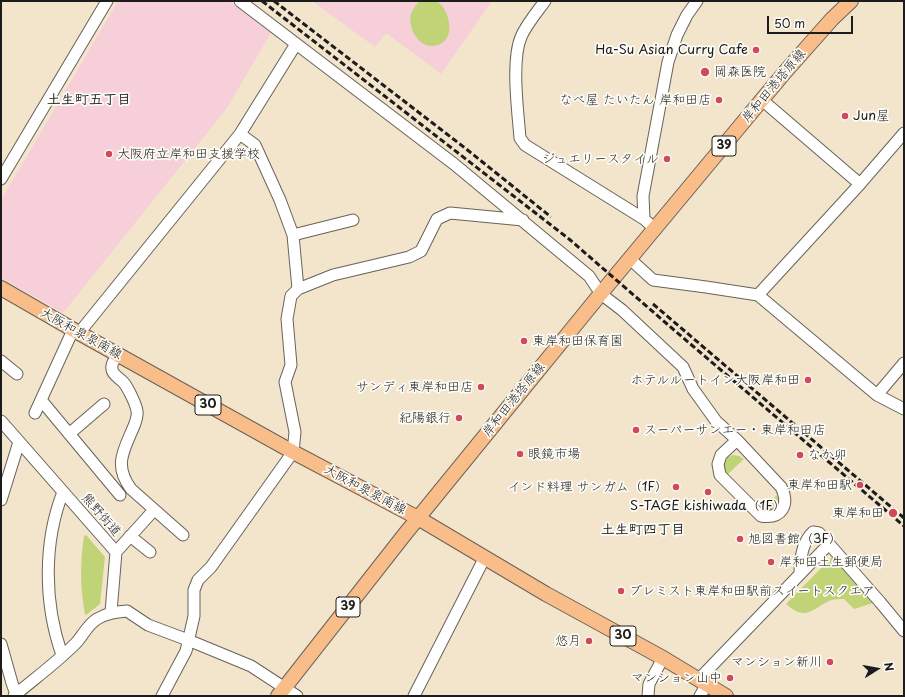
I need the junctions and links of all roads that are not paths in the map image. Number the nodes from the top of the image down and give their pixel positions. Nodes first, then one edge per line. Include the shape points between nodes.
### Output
1 (107, 1) edge
2 (240, 1) edge
3 (545, 1) edge
4 (697, 1) edge
5 (851, 1) edge
6 (296, 44) junction
7 (762, 100) junction
8 (904, 133) edge
9 (240, 134) junction
10 (1, 179) edge
11 (860, 184) junction
12 (644, 219) junction
13 (353, 220) dead end
14 (523, 220) junction
15 (655, 229) junction
16 (293, 235) junction
17 (630, 259) junction
18 (1, 288) edge
19 (298, 289) junction
20 (601, 294) junction
21 (758, 295) junction
22 (76, 332) junction
23 (118, 355) junction
24 (1, 361) edge
25 (904, 363) edge
26 (17, 374) dead end
27 (877, 395) junction
28 (41, 400) junction
29 (104, 404) dead end
30 (904, 409) edge
31 (35, 413) dead end
32 (1, 421) edge
33 (70, 434) junction
34 (737, 440) junction
35 (19, 442) junction
36 (293, 452) junction
37 (63, 492) junction
38 (120, 495) dead end
39 (1, 500) edge
40 (154, 510) junction
41 (418, 518) junction
42 (183, 535) dead end
43 (130, 536) junction
44 (829, 544) junction
45 (116, 552) junction
46 (150, 552) dead end
47 (485, 557) junction
48 (800, 574) junction
49 (111, 612) junction
50 (904, 632) edge
51 (188, 640) junction
52 (1, 644) edge
53 (62, 655) junction
54 (663, 658) junction
55 (702, 687) edge
56 (282, 692) edge
57 (15, 695) edge
58 (162, 696) edge
59 (297, 696) edge
60 (414, 696) edge
61 (648, 696) edge
62 (726, 696) edge

1 - 10 street
2 - 6 street
3 - 12 street via 521,36 517,52 520,138 525,144
4 - 12 street via 677,35 668,62 643,196
5 - 7 main road, 岸和田港塔原線 / 39 via 832,19
6 - 9 street
6 - 14 street
7 - 11 street
7 - 15 main road, 岸和田港塔原線 / 39
8 - 11 street
9 - 16 street via 255,145
9 - 22 street
11 - 21 street
12 - 15 street
13 - 16 street
14 - 19 street via 450,213 437,219 421,251 409,257 333,276
14 - 20 street via 589,276
15 - 17 main road, 岸和田港塔原線 / 39
16 - 19 street
17 - 20 main road, 岸和田港塔原線 / 39
17 - 21 street via 653,280
18 - 22 main road, 大阪和泉泉南線 / 30
19 - 36 street via 291,296 287,319 291,365 285,382 295,432
20 - 34 street via 622,310 682,367 693,389 716,421
20 - 41 main road, 岸和田港塔原線 / 39
21 - 27 street
22 - 23 main road, 大阪和泉泉南線 / 30
22 - 28 street
23 - 36 main road, 大阪和泉泉南線 / 30
23 - 40 street via 112,371 123,382 137,410 137,417 122,452 123,476 131,489
24 - 26 street
25 - 27 street
27 - 30 street
28 - 31 street
28 - 33 street
29 - 33 street
32 - 35 street, 熊野街道
33 - 38 street
34 - 34 street via 785,494 783,509 777,515 762,516 720,476 718,464 721,455
35 - 37 street, 熊野街道
35 - 39 street
36 - 41 main road, 大阪和泉泉南線 / 30
36 - 51 street via 211,567 198,580 194,590 194,616
37 - 45 street, 熊野街道
37 - 53 street via 56,510 49,555 53,622
40 - 42 street
40 - 43 street
41 - 47 main road, 大阪和泉泉南線 / 30
41 - 56 main road, 岸和田港塔原線 / 39
43 - 45 street
43 - 46 street
44 - 48 street
44 - 48 street via 819,533 813,532 806,543 800,562
44 - 50 street
45 - 49 street, 熊野街道
47 - 54 main road, 大阪和泉泉南線 / 30 via 546,594
47 - 60 street
48 - 55 street
49 - 51 street via 127,610 148,625
49 - 53 street via 86,628
51 - 56 street via 251,666
51 - 58 street via 186,651
52 - 57 street
53 - 57 street
54 - 55 main road, 大阪和泉泉南線 / 30
54 - 61 street via 650,684
55 - 62 main road, 大阪和泉泉南線 / 30
56 - 59 street

